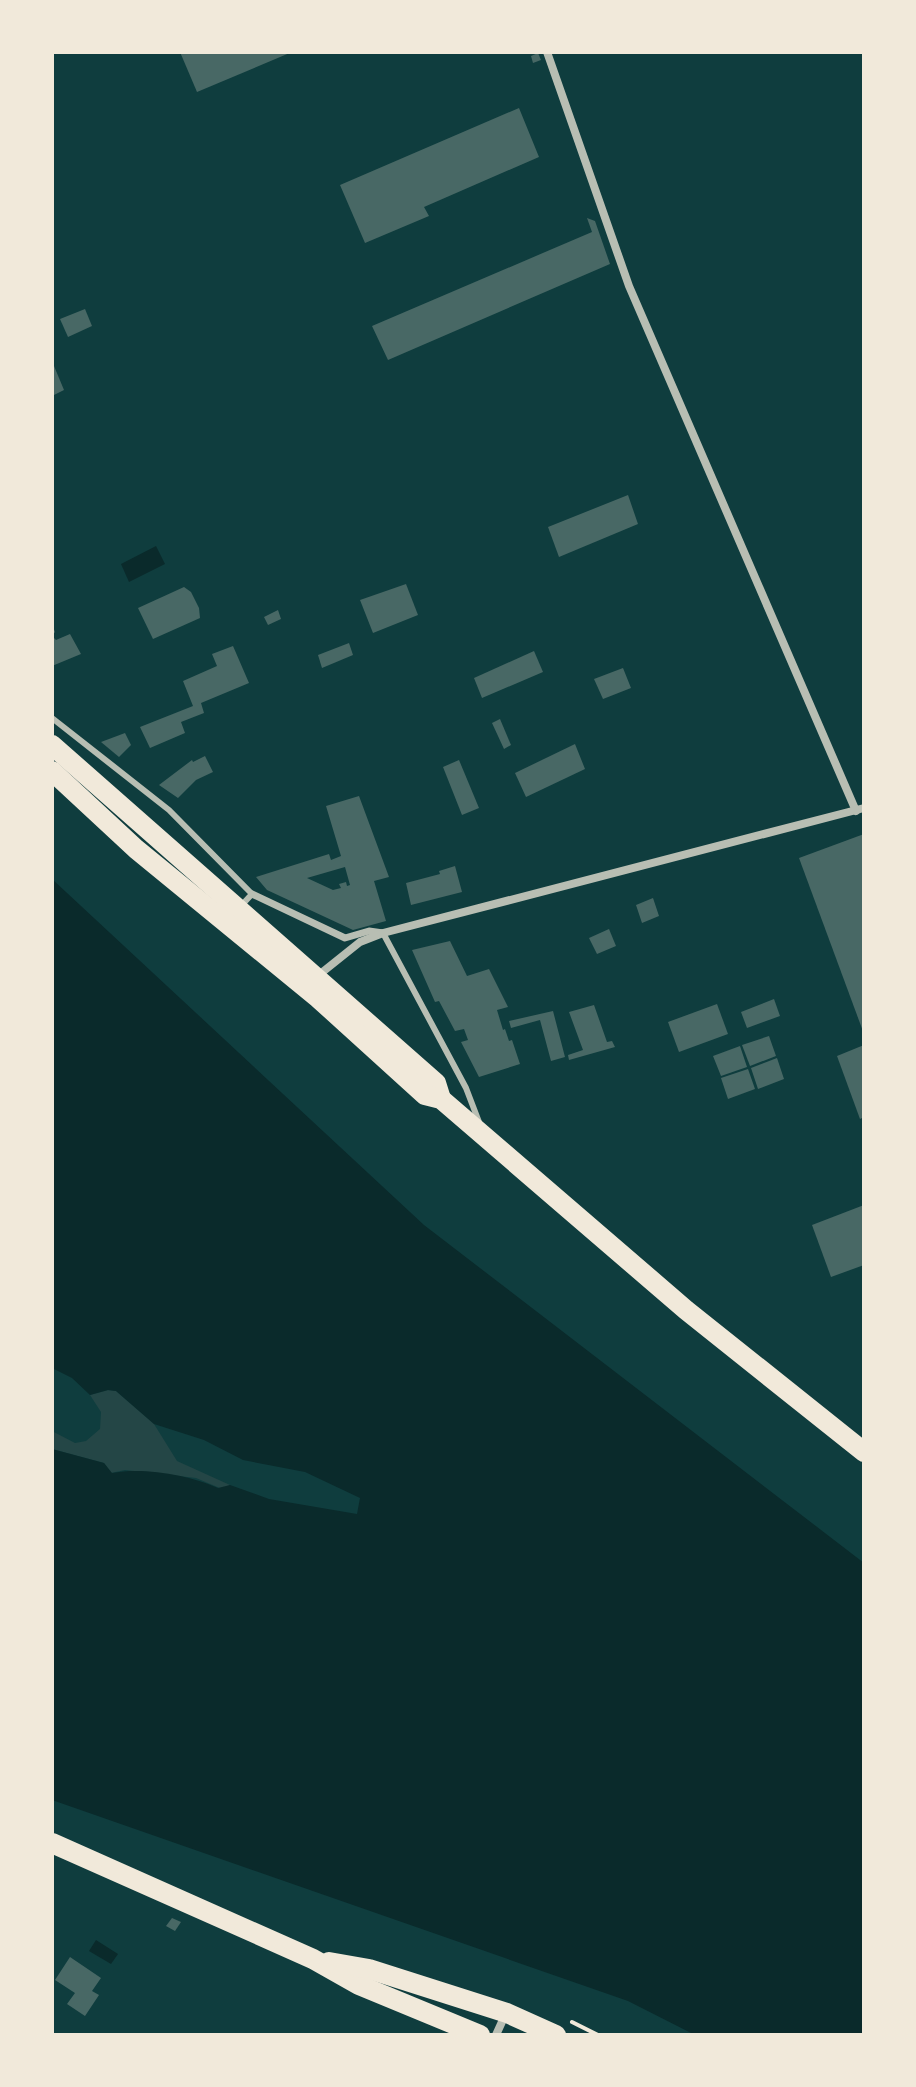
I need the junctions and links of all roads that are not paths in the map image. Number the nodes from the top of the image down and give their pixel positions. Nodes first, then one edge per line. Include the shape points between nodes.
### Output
1 (547, 52) edge
2 (52, 718) edge
3 (52, 745) edge
4 (52, 771) edge
5 (860, 810) edge
6 (252, 894) junction
7 (231, 916) junction
8 (383, 933) junction
9 (310, 983) junction
10 (474, 1128) junction
11 (864, 1452) edge
12 (52, 1843) edge
13 (313, 1959) junction
14 (507, 2013) junction
15 (480, 2035) edge
16 (496, 2035) edge
17 (556, 2035) edge

1 - 5 street via 629,286
2 - 6 lane via 169,810
3 - 7 main road
4 - 7 main road via 136,849
5 - 8 street
6 - 7 lane
6 - 8 street via 345,938
7 - 9 main road
8 - 9 street via 360,942
8 - 10 lane via 466,1088 480,1121
9 - 10 main road via 436,1083 441,1099
10 - 11 main road via 686,1310
12 - 13 main road
13 - 14 main road via 369,1969
13 - 15 main road via 359,1985
14 - 16 street
14 - 17 main road

